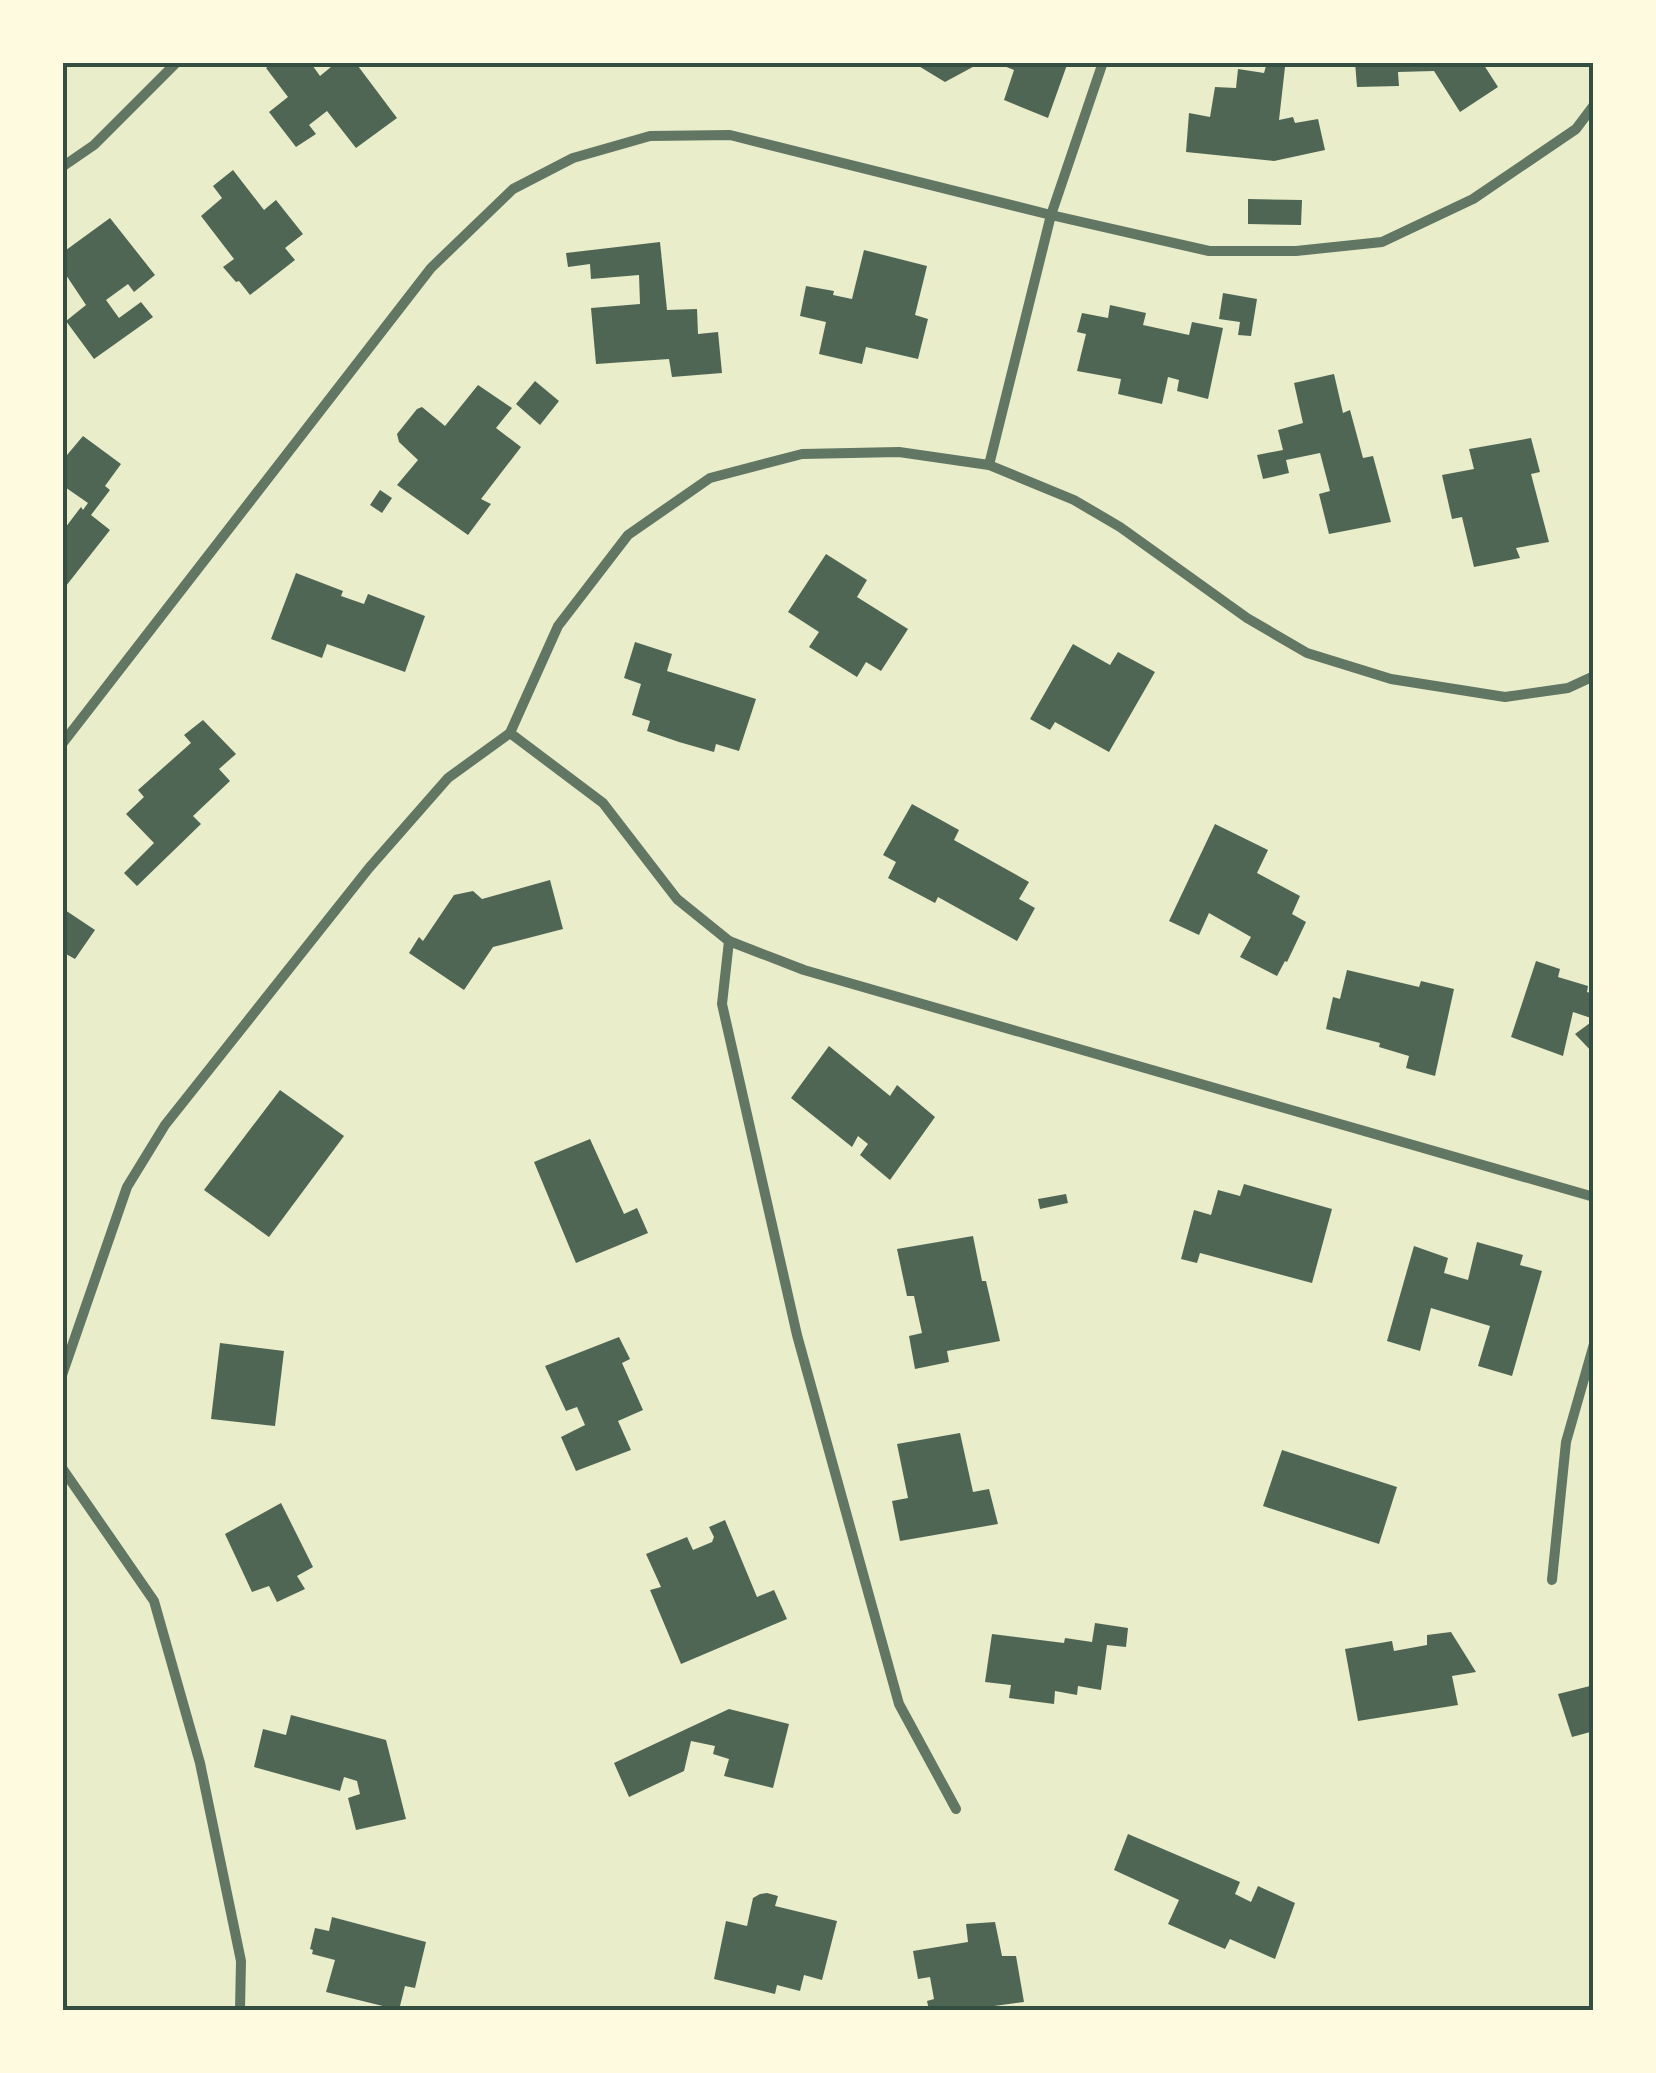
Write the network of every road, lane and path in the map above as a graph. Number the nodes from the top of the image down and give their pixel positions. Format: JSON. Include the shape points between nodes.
{"nodes":[{"id":1,"x":178,"y":62,"type":"edge"},
{"id":2,"x":1103,"y":62,"type":"edge"},
{"id":3,"x":1594,"y":105,"type":"edge"},
{"id":4,"x":62,"y":167,"type":"edge"},
{"id":5,"x":1051,"y":215,"type":"junction"},
{"id":6,"x":990,"y":465,"type":"junction"},
{"id":7,"x":1594,"y":676,"type":"edge"},
{"id":8,"x":510,"y":733,"type":"junction"},
{"id":9,"x":62,"y":744,"type":"edge"},
{"id":10,"x":729,"y":941,"type":"junction"},
{"id":11,"x":1594,"y":1196,"type":"edge"},
{"id":12,"x":1594,"y":1344,"type":"edge"},
{"id":13,"x":62,"y":1376,"type":"edge"},
{"id":14,"x":62,"y":1468,"type":"edge"},
{"id":15,"x":1552,"y":1580,"type":"dead end"},
{"id":16,"x":956,"y":1809,"type":"dead end"},
{"id":17,"x":240,"y":2010,"type":"edge"}],
"edges":[{"from":1,"to":4,"type":"street","via":[[94,146]]},
{"from":2,"to":5,"type":"street"},
{"from":3,"to":5,"type":"street","via":[[1576,129],[1473,199],[1382,242],[1209,251]]},
{"from":5,"to":6,"type":"street"},
{"from":5,"to":9,"type":"street","via":[[730,135],[650,136],[573,158],[514,189],[430,268]]},
{"from":6,"to":7,"type":"street","via":[[1120,527],[1307,653],[1391,679],[1505,697],[1568,688]]},
{"from":6,"to":8,"type":"street","via":[[899,452],[802,454],[710,478],[628,535],[558,626]]},
{"from":8,"to":10,"type":"street","via":[[603,802],[678,899]]},
{"from":8,"to":13,"type":"street","via":[[448,778],[165,1125],[127,1187]]},
{"from":10,"to":11,"type":"street","via":[[804,970]]},
{"from":10,"to":16,"type":"street","via":[[722,1004],[797,1335],[899,1704]]},
{"from":12,"to":15,"type":"street","via":[[1566,1442]]},
{"from":14,"to":17,"type":"street","via":[[154,1601],[200,1763],[242,1962]]}]}
